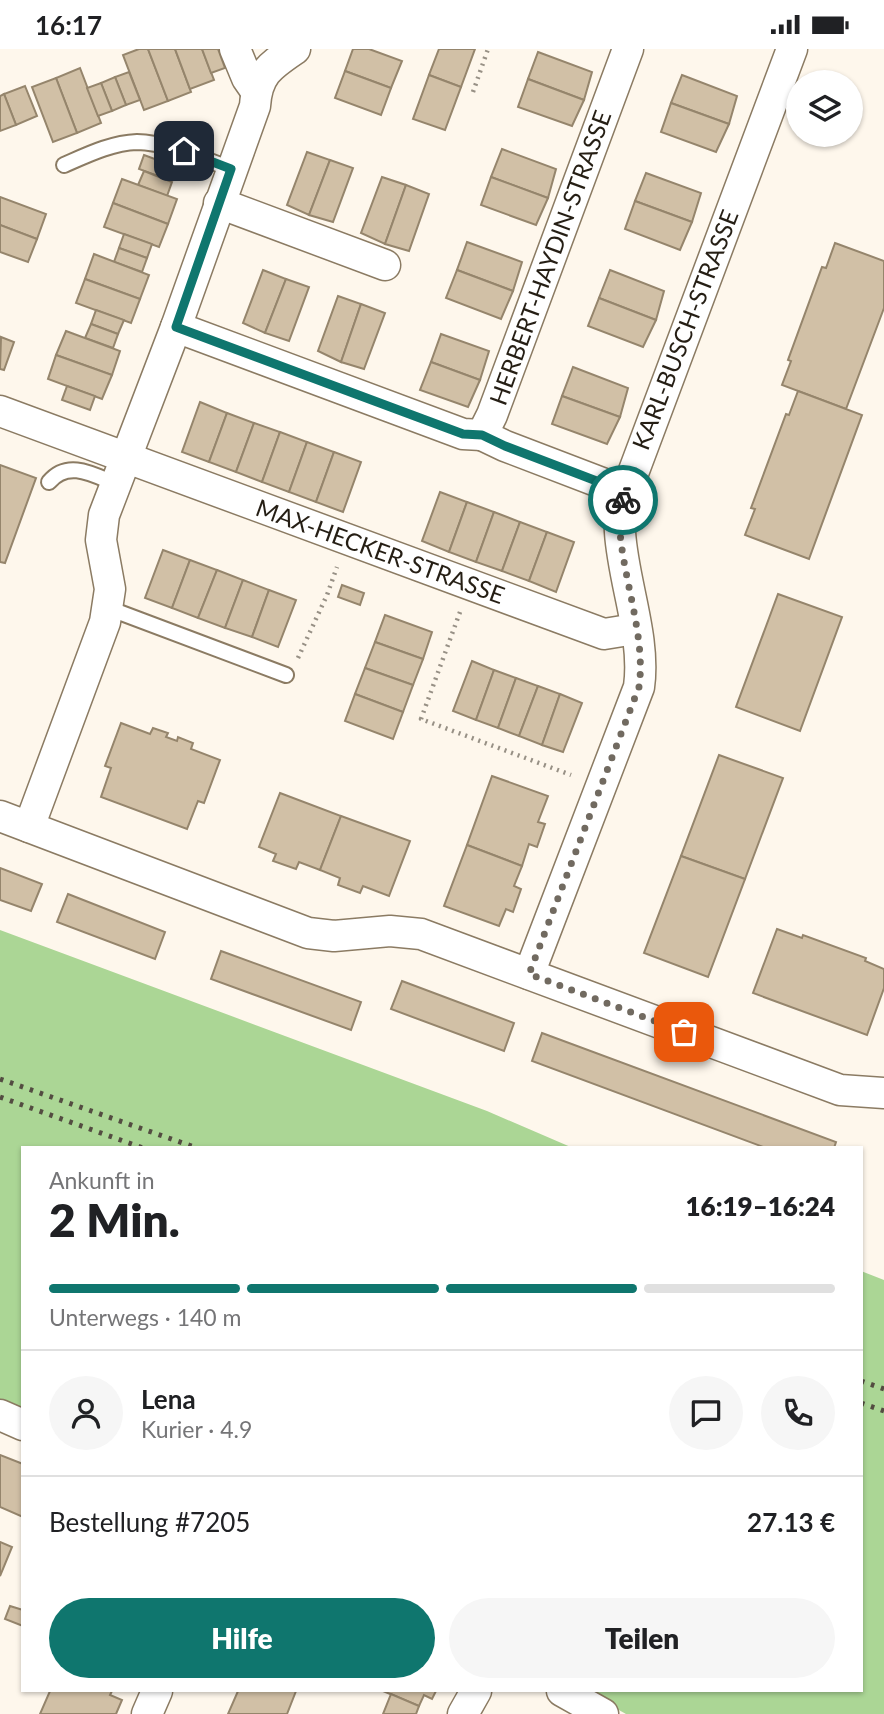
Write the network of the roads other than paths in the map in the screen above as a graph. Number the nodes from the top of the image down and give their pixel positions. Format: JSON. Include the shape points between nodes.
{"nodes":[{"id":1,"x":235,"y":49,"type":"edge"},
{"id":2,"x":295,"y":49,"type":"edge"},
{"id":3,"x":628,"y":49,"type":"edge"},
{"id":4,"x":792,"y":49,"type":"edge"},
{"id":5,"x":256,"y":91,"type":"junction"},
{"id":6,"x":64,"y":165,"type":"dead end"},
{"id":7,"x":231,"y":169,"type":"junction"},
{"id":8,"x":219,"y":203,"type":"junction"},
{"id":9,"x":385,"y":265,"type":"dead end"},
{"id":10,"x":176,"y":327,"type":"junction"},
{"id":11,"x":0,"y":411,"type":"edge"},
{"id":12,"x":482,"y":435,"type":"junction"},
{"id":13,"x":121,"y":470,"type":"junction"},
{"id":14,"x":49,"y":482,"type":"dead end"},
{"id":15,"x":623,"y":500,"type":"junction"},
{"id":16,"x":108,"y":608,"type":"junction"},
{"id":17,"x":635,"y":629,"type":"junction"},
{"id":18,"x":286,"y":675,"type":"road end"},
{"id":19,"x":0,"y":816,"type":"edge"},
{"id":20,"x":29,"y":827,"type":"junction"},
{"id":21,"x":529,"y":974,"type":"junction"},
{"id":22,"x":884,"y":1093,"type":"edge"},
{"id":23,"x":0,"y":1415,"type":"edge"},
{"id":24,"x":21,"y":1424,"type":"edge"},
{"id":25,"x":157,"y":1692,"type":"edge"},
{"id":26,"x":475,"y":1692,"type":"edge"},
{"id":27,"x":564,"y":1692,"type":"edge"},
{"id":28,"x":147,"y":1714,"type":"edge"},
{"id":29,"x":463,"y":1714,"type":"edge"},
{"id":30,"x":603,"y":1714,"type":"edge"}],
"edges":[{"from":1,"to":5,"type":"street"},
{"from":2,"to":5,"type":"street","via":[[274,63]]},
{"from":3,"to":12,"type":"street","name":"HERBERT-HAYDIN-STRASSE"},
{"from":4,"to":15,"type":"street","name":"KARL-BUSCH-STRASSE"},
{"from":5,"to":7,"type":"street","via":[[255,106]]},
{"from":6,"to":7,"type":"lane","via":[[103,148],[137,142],[184,151]]},
{"from":7,"to":8,"type":"street"},
{"from":8,"to":9,"type":"street"},
{"from":8,"to":10,"type":"street"},
{"from":10,"to":12,"type":"street","name":"HERBERT-HAYDIN-STRASSE","via":[[463,434]]},
{"from":10,"to":13,"type":"street"},
{"from":11,"to":13,"type":"street","name":"MAX-HECKER-STRASSE"},
{"from":12,"to":15,"type":"street","via":[[607,485]]},
{"from":13,"to":14,"type":"lane","via":[[78,469],[55,475]]},
{"from":13,"to":16,"type":"street","via":[[104,515]]},
{"from":13,"to":17,"type":"street","name":"MAX-HECKER-STRASSE","via":[[348,540],[604,634]]},
{"from":15,"to":17,"type":"street","name":"KARL-BUSCH-STRASSE","via":[[620,530]]},
{"from":16,"to":18,"type":"lane"},
{"from":16,"to":20,"type":"street"},
{"from":17,"to":21,"type":"street","name":"KARL-BUSCH-STRASSE","via":[[639,687]]},
{"from":19,"to":20,"type":"street"},
{"from":20,"to":21,"type":"street","via":[[308,933],[421,934]]},
{"from":21,"to":22,"type":"street","via":[[840,1090]]},
{"from":23,"to":24,"type":"street"},
{"from":25,"to":28,"type":"street"},
{"from":26,"to":29,"type":"street"},
{"from":27,"to":30,"type":"street"}]}
